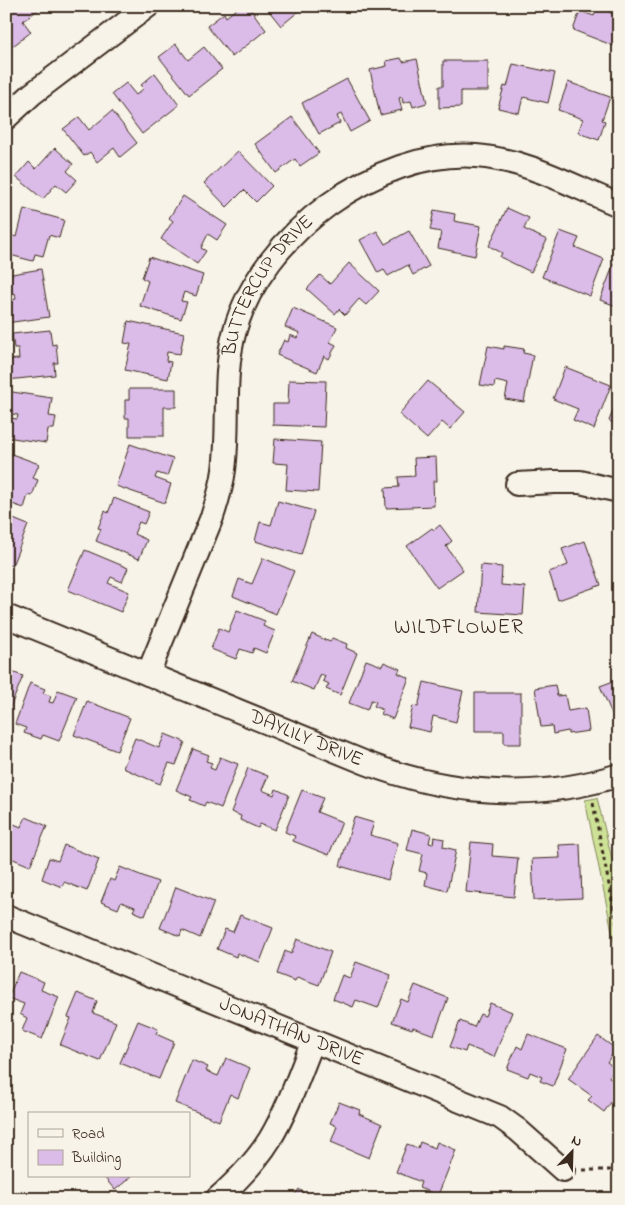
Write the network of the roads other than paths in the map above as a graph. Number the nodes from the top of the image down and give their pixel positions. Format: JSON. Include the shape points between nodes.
{"nodes":[{"id":1,"x":148,"y":6,"type":"edge"},
{"id":2,"x":6,"y":118,"type":"edge"},
{"id":3,"x":619,"y":205,"type":"edge"},
{"id":4,"x":517,"y":484,"type":"dead end"},
{"id":5,"x":619,"y":491,"type":"edge"},
{"id":6,"x":6,"y":616,"type":"edge"},
{"id":7,"x":148,"y":674,"type":"junction"},
{"id":8,"x":619,"y":775,"type":"edge"},
{"id":9,"x":6,"y":916,"type":"edge"},
{"id":10,"x":313,"y":1041,"type":"junction"},
{"id":11,"x":563,"y":1170,"type":"road end"},
{"id":12,"x":217,"y":1199,"type":"edge"}],
"edges":[{"from":1,"to":2,"type":"street","via":[[32,94]]},
{"from":3,"to":7,"type":"street","name":"BUTTERCUP DRIVE","via":[[517,163],[476,156],[451,156],[405,164],[382,173],[340,197],[298,231],[266,266],[245,303],[236,329],[230,353],[226,448],[219,495]]},
{"from":4,"to":5,"type":"street","via":[[580,482]]},
{"from":6,"to":7,"type":"street","name":"DAYLILY DRIVE"},
{"from":7,"to":8,"type":"street","name":"DAYLILY DRIVE","via":[[375,766],[432,784],[513,792],[536,791]]},
{"from":9,"to":10,"type":"street","name":"JONATHAN DRIVE"},
{"from":10,"to":11,"type":"street","name":"JONATHAN DRIVE","via":[[500,1117]]},
{"from":10,"to":12,"type":"street","via":[[270,1139],[252,1164]]}]}
